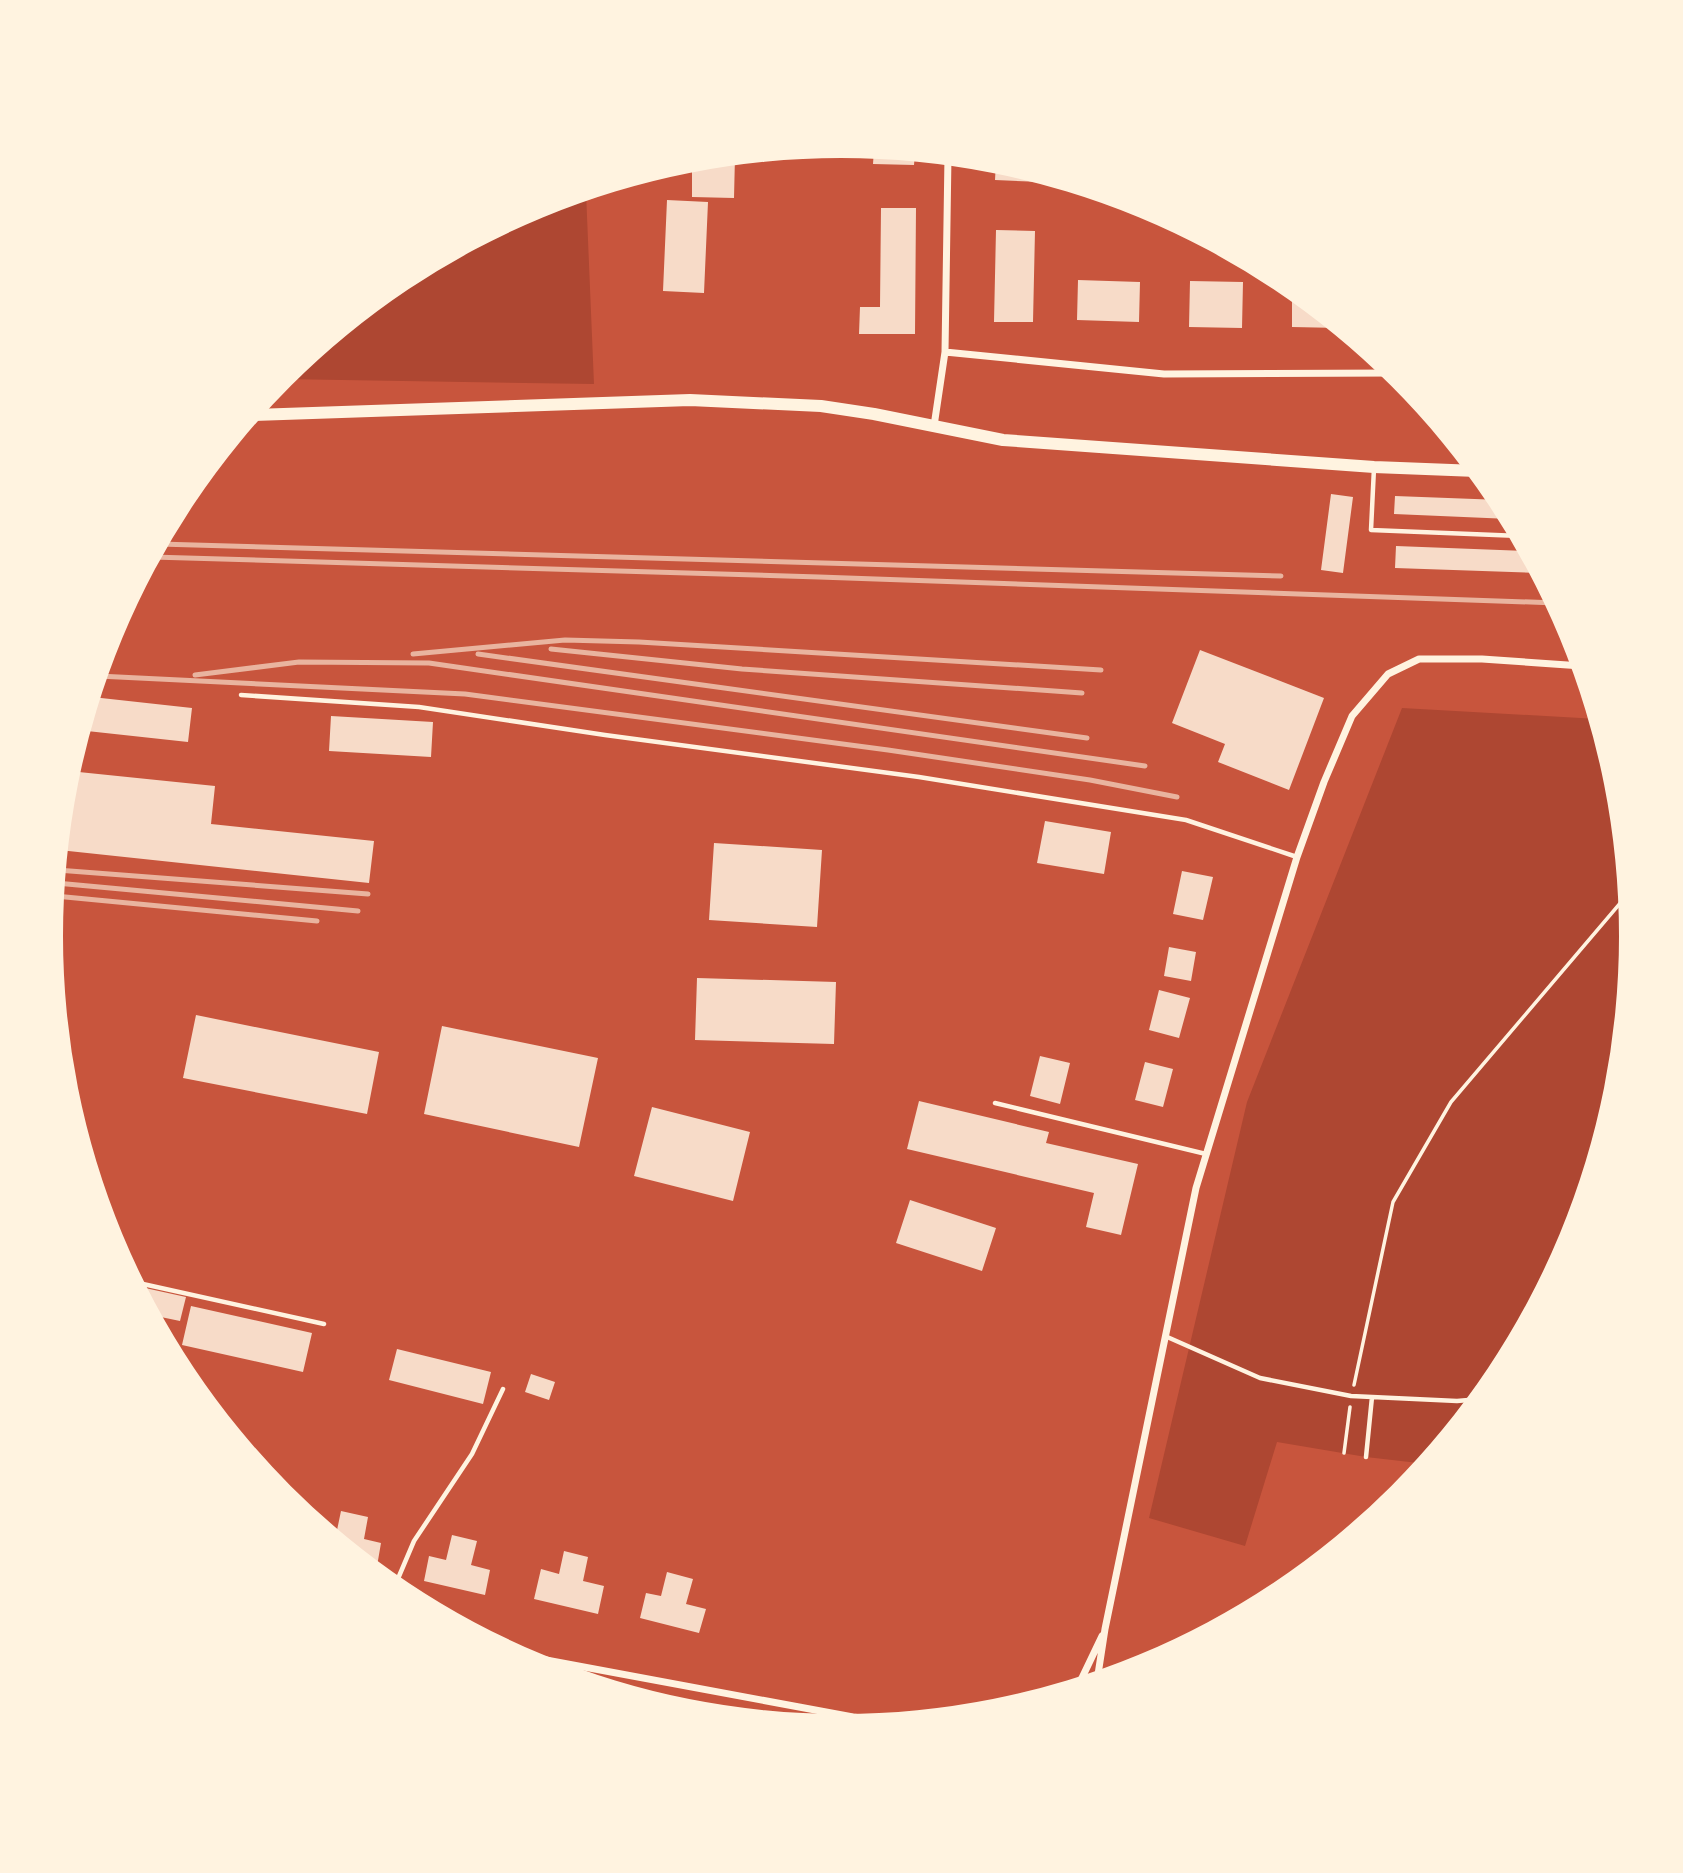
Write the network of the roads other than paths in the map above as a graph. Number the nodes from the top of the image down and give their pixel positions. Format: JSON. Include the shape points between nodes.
{"nodes":[{"id":1,"x":948,"y":166,"type":"edge"},
{"id":2,"x":945,"y":352,"type":"junction"},
{"id":3,"x":1378,"y":373,"type":"edge"},
{"id":4,"x":264,"y":415,"type":"edge"},
{"id":5,"x":934,"y":426,"type":"junction"},
{"id":6,"x":1374,"y":467,"type":"junction"},
{"id":7,"x":1464,"y":471,"type":"edge"},
{"id":8,"x":1509,"y":536,"type":"edge"},
{"id":9,"x":1571,"y":665,"type":"edge"},
{"id":10,"x":241,"y":695,"type":"dead end"},
{"id":11,"x":1297,"y":857,"type":"junction"},
{"id":12,"x":995,"y":1103,"type":"dead end"},
{"id":13,"x":1207,"y":1154,"type":"junction"},
{"id":14,"x":145,"y":1284,"type":"edge"},
{"id":15,"x":324,"y":1324,"type":"dead end"},
{"id":16,"x":1164,"y":1336,"type":"junction"},
{"id":17,"x":503,"y":1389,"type":"dead end"},
{"id":18,"x":1372,"y":1397,"type":"junction"},
{"id":19,"x":1466,"y":1400,"type":"edge"},
{"id":20,"x":1366,"y":1457,"type":"dead end"},
{"id":21,"x":399,"y":1577,"type":"edge"},
{"id":22,"x":1105,"y":1629,"type":"junction"},
{"id":23,"x":562,"y":1663,"type":"edge"},
{"id":24,"x":1098,"y":1672,"type":"edge"},
{"id":25,"x":1082,"y":1677,"type":"edge"},
{"id":26,"x":842,"y":1715,"type":"edge"}],
"edges":[{"from":1,"to":2,"type":"street"},
{"from":2,"to":3,"type":"street","via":[[1164,374]]},
{"from":2,"to":5,"type":"street"},
{"from":4,"to":5,"type":"street","via":[[690,400],[821,406]]},
{"from":5,"to":6,"type":"street","via":[[1016,441]]},
{"from":6,"to":7,"type":"street"},
{"from":6,"to":8,"type":"lane","via":[[1371,530]]},
{"from":9,"to":11,"type":"street","via":[[1419,659],[1388,674],[1352,716]]},
{"from":10,"to":11,"type":"lane","via":[[419,707],[919,777],[1186,820]]},
{"from":11,"to":13,"type":"street"},
{"from":12,"to":13,"type":"lane"},
{"from":13,"to":16,"type":"street"},
{"from":14,"to":15,"type":"lane"},
{"from":16,"to":18,"type":"lane","via":[[1260,1378]]},
{"from":16,"to":22,"type":"street"},
{"from":17,"to":21,"type":"lane","via":[[472,1454],[414,1541]]},
{"from":18,"to":19,"type":"lane"},
{"from":18,"to":20,"type":"lane"},
{"from":22,"to":24,"type":"street"},
{"from":22,"to":25,"type":"street"},
{"from":23,"to":26,"type":"street"}]}
